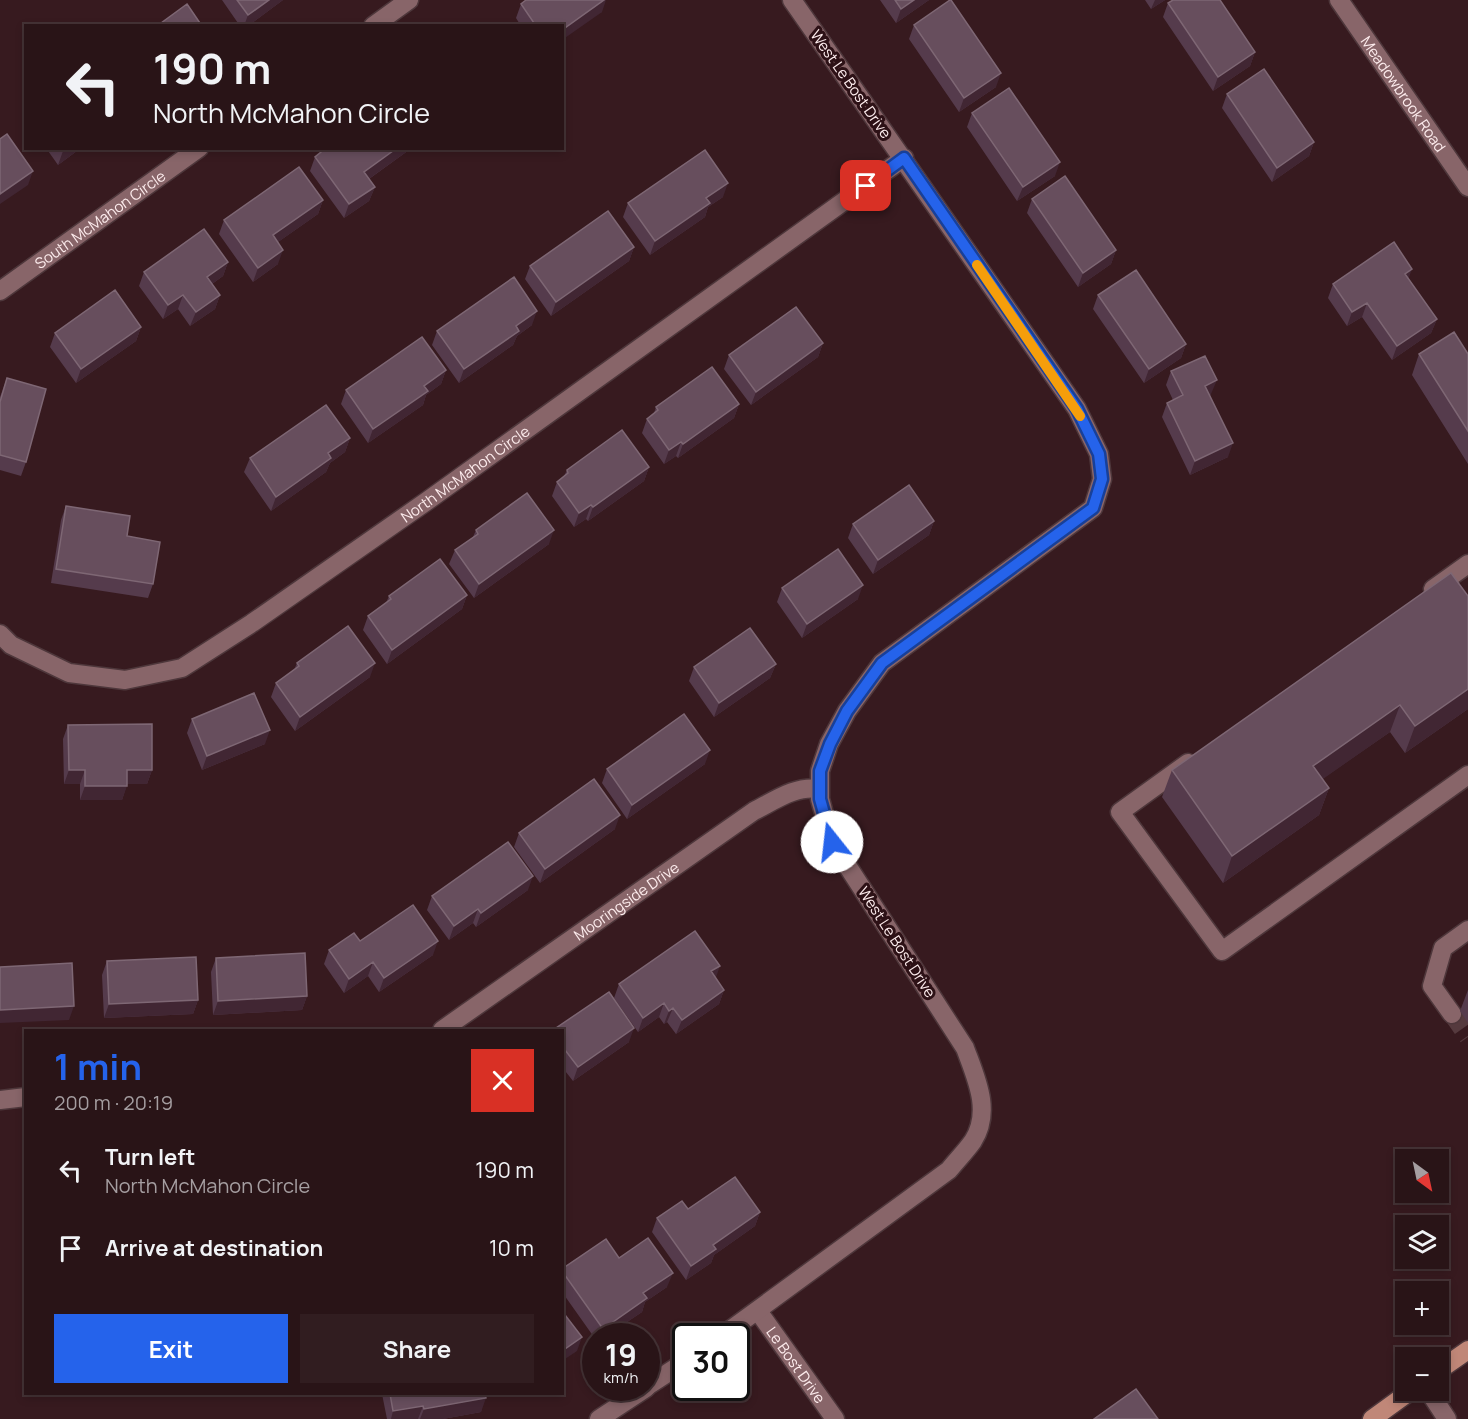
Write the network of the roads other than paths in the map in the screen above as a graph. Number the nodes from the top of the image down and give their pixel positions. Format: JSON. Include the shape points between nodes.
{"nodes":[{"id":1,"x":409,"y":0,"type":"edge"},
{"id":2,"x":792,"y":0,"type":"edge"},
{"id":3,"x":1340,"y":0,"type":"edge"},
{"id":4,"x":376,"y":24,"type":"edge"},
{"id":5,"x":196,"y":150,"type":"edge"},
{"id":6,"x":904,"y":158,"type":"junction"},
{"id":7,"x":1468,"y":187,"type":"edge"},
{"id":8,"x":0,"y":291,"type":"edge"},
{"id":9,"x":1465,"y":572,"type":"edge"},
{"id":10,"x":1420,"y":598,"type":"edge"},
{"id":11,"x":0,"y":634,"type":"edge"},
{"id":12,"x":1207,"y":750,"type":"edge"},
{"id":13,"x":1468,"y":775,"type":"edge"},
{"id":14,"x":819,"y":789,"type":"junction"},
{"id":15,"x":1468,"y":930,"type":"edge"},
{"id":16,"x":1452,"y":1014,"type":"tunnel mouth"},
{"id":17,"x":443,"y":1029,"type":"edge"},
{"id":18,"x":24,"y":1097,"type":"edge"},
{"id":19,"x":0,"y":1100,"type":"edge"},
{"id":20,"x":758,"y":1311,"type":"junction"},
{"id":21,"x":741,"y":1323,"type":"edge"},
{"id":22,"x":1468,"y":1350,"type":"edge"},
{"id":23,"x":1449,"y":1363,"type":"edge"},
{"id":24,"x":625,"y":1401,"type":"edge"},
{"id":25,"x":1397,"y":1401,"type":"edge"},
{"id":26,"x":1435,"y":1401,"type":"edge"},
{"id":27,"x":599,"y":1419,"type":"edge"},
{"id":28,"x":835,"y":1419,"type":"edge"},
{"id":29,"x":1372,"y":1419,"type":"edge"},
{"id":30,"x":1447,"y":1419,"type":"edge"}],
"edges":[{"from":1,"to":4,"type":"street"},
{"from":2,"to":6,"type":"street","name":"West Le Bost Drive"},
{"from":3,"to":7,"type":"street","name":"Meadowbrook Road"},
{"from":5,"to":8,"type":"street","name":"South McMahon Circle"},
{"from":6,"to":11,"type":"street","name":"North McMahon Circle","via":[[427,501],[182,668],[125,680],[69,673],[10,645]]},
{"from":6,"to":14,"type":"street","name":"West Le Bost Drive","via":[[1077,409],[1099,454],[1102,479],[1093,508],[882,663],[847,711],[830,744],[820,771]]},
{"from":9,"to":10,"type":"street"},
{"from":12,"to":13,"type":"street","via":[[1120,812],[1222,951]]},
{"from":14,"to":17,"type":"street","name":"Mooringside Drive","via":[[789,793],[754,812]]},
{"from":14,"to":20,"type":"street","name":"West Le Bost Drive","via":[[832,842],[965,1048],[979,1085],[983,1111],[974,1140],[949,1170]]},
{"from":15,"to":16,"type":"street","via":[[1443,948],[1432,986]]},
{"from":18,"to":19,"type":"street"},
{"from":20,"to":21,"type":"street","name":"West Le Bost Drive"},
{"from":20,"to":28,"type":"street","name":"Le Bost Drive"},
{"from":22,"to":23,"type":"main road"},
{"from":24,"to":27,"type":"street"},
{"from":25,"to":29,"type":"main road"},
{"from":26,"to":30,"type":"street"}]}
